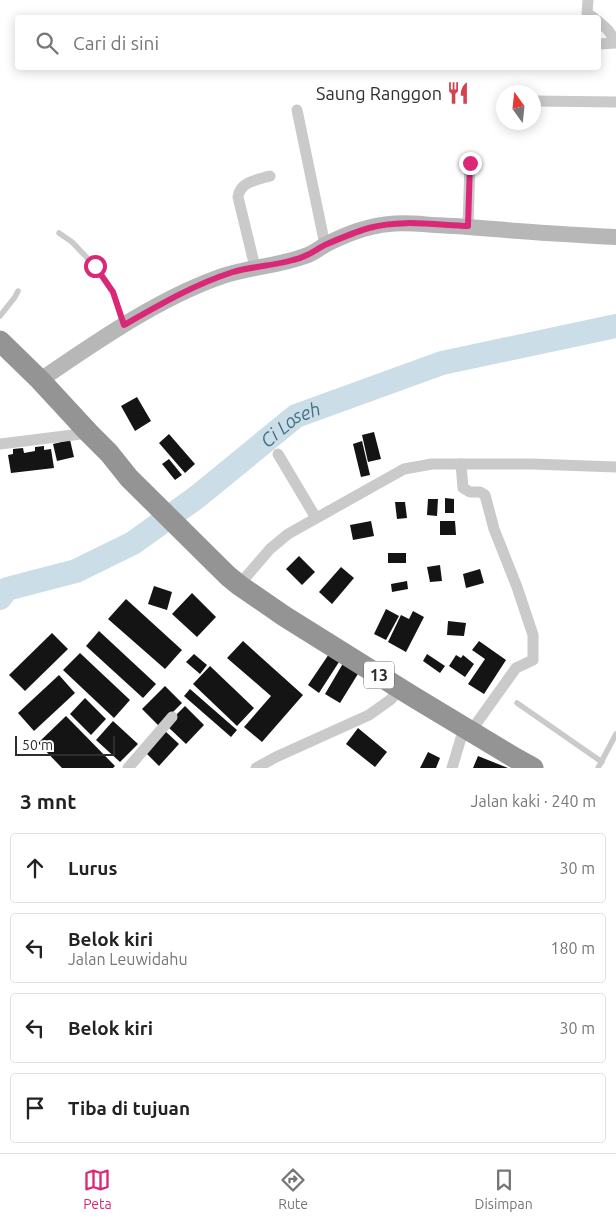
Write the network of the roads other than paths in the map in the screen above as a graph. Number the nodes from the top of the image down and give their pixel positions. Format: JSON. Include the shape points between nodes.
{"nodes":[{"id":1,"x":588,"y":0,"type":"edge"},
{"id":2,"x":589,"y":15,"type":"edge"},
{"id":3,"x":601,"y":24,"type":"edge"},
{"id":4,"x":616,"y":42,"type":"edge"},
{"id":5,"x":601,"y":44,"type":"edge"},
{"id":6,"x":541,"y":102,"type":"edge"},
{"id":7,"x":616,"y":102,"type":"edge"},
{"id":8,"x":297,"y":110,"type":"dead end"},
{"id":9,"x":470,"y":163,"type":"dead end"},
{"id":10,"x":270,"y":176,"type":"dead end"},
{"id":11,"x":468,"y":226,"type":"junction"},
{"id":12,"x":59,"y":233,"type":"dead end"},
{"id":13,"x":616,"y":237,"type":"edge"},
{"id":14,"x":325,"y":245,"type":"junction"},
{"id":15,"x":255,"y":267,"type":"junction"},
{"id":16,"x":18,"y":290,"type":"dead end"},
{"id":17,"x":0,"y":316,"type":"edge"},
{"id":18,"x":124,"y":325,"type":"junction"},
{"id":19,"x":0,"y":341,"type":"edge"},
{"id":20,"x":40,"y":380,"type":"junction"},
{"id":21,"x":89,"y":433,"type":"junction"},
{"id":22,"x":0,"y":444,"type":"edge"},
{"id":23,"x":278,"y":454,"type":"dead end"},
{"id":24,"x":461,"y":464,"type":"junction"},
{"id":25,"x":616,"y":467,"type":"edge"},
{"id":26,"x":316,"y":518,"type":"junction"},
{"id":27,"x":234,"y":580,"type":"junction"},
{"id":28,"x":401,"y":689,"type":"junction"},
{"id":29,"x":517,"y":703,"type":"dead end"},
{"id":30,"x":172,"y":717,"type":"dead end"},
{"id":31,"x":468,"y":729,"type":"junction"},
{"id":32,"x":616,"y":734,"type":"edge"},
{"id":33,"x":602,"y":762,"type":"junction"},
{"id":34,"x":128,"y":768,"type":"edge"},
{"id":35,"x":256,"y":768,"type":"edge"},
{"id":36,"x":452,"y":768,"type":"edge"},
{"id":37,"x":533,"y":768,"type":"edge"},
{"id":38,"x":598,"y":768,"type":"edge"}],
"edges":[{"from":1,"to":2,"type":"street"},
{"from":3,"to":4,"type":"street"},
{"from":4,"to":5,"type":"street"},
{"from":6,"to":7,"type":"street"},
{"from":8,"to":14,"type":"street"},
{"from":9,"to":11,"type":"street"},
{"from":10,"to":15,"type":"street","via":[[246,184],[238,198]]},
{"from":11,"to":13,"type":"street"},
{"from":11,"to":14,"type":"street","via":[[389,224],[370,227]]},
{"from":12,"to":18,"type":"lane","via":[[95,266],[113,292]]},
{"from":14,"to":15,"type":"street","via":[[292,260]]},
{"from":15,"to":18,"type":"street","via":[[216,278]]},
{"from":16,"to":17,"type":"lane"},
{"from":18,"to":20,"type":"street"},
{"from":19,"to":20,"type":"highway","number":"13"},
{"from":20,"to":21,"type":"highway","number":"13"},
{"from":21,"to":22,"type":"street"},
{"from":21,"to":27,"type":"highway","number":"13"},
{"from":23,"to":26,"type":"street"},
{"from":24,"to":25,"type":"street"},
{"from":24,"to":26,"type":"street","via":[[432,464],[404,469]]},
{"from":24,"to":31,"type":"street","via":[[463,488],[485,495],[494,529],[533,634],[533,660],[516,668]]},
{"from":26,"to":27,"type":"street","via":[[288,534]]},
{"from":27,"to":28,"type":"highway","number":"13","via":[[284,616]]},
{"from":28,"to":31,"type":"highway","number":"13"},
{"from":28,"to":35,"type":"street","via":[[369,715]]},
{"from":29,"to":33,"type":"lane"},
{"from":30,"to":34,"type":"street"},
{"from":31,"to":36,"type":"street","via":[[461,738]]},
{"from":31,"to":37,"type":"highway","number":"13"},
{"from":32,"to":33,"type":"lane"},
{"from":33,"to":38,"type":"lane"}]}
